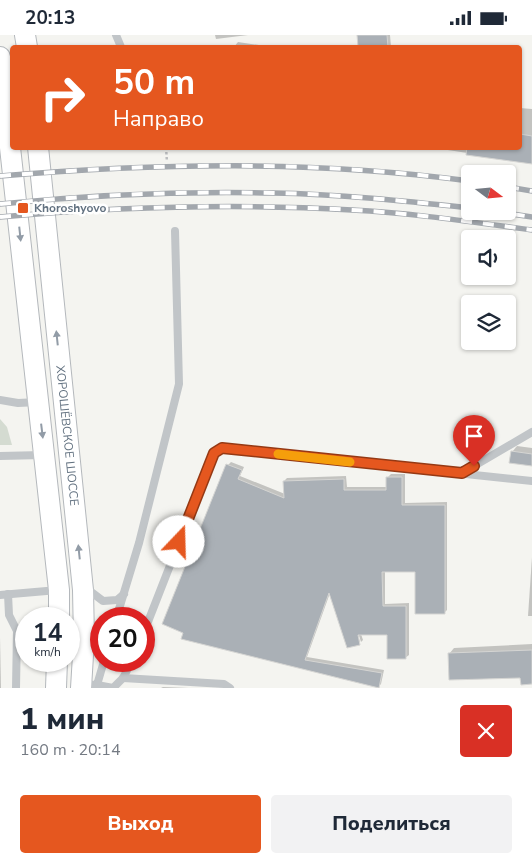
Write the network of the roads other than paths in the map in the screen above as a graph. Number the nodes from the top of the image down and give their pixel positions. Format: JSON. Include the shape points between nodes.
{"nodes":[{"id":1,"x":0,"y":57,"type":"edge"},
{"id":2,"x":10,"y":149,"type":"edge"},
{"id":3,"x":10,"y":150,"type":"edge"},
{"id":4,"x":38,"y":150,"type":"edge"},
{"id":5,"x":175,"y":231,"type":"dead end"},
{"id":6,"x":0,"y":400,"type":"edge"},
{"id":7,"x":38,"y":402,"type":"junction"},
{"id":8,"x":532,"y":432,"type":"edge"},
{"id":9,"x":45,"y":455,"type":"junction"},
{"id":10,"x":0,"y":456,"type":"edge"},
{"id":11,"x":462,"y":473,"type":"junction"},
{"id":12,"x":532,"y":481,"type":"edge"},
{"id":13,"x":82,"y":581,"type":"junction"},
{"id":14,"x":59,"y":590,"type":"junction"},
{"id":15,"x":4,"y":594,"type":"edge"},
{"id":16,"x":124,"y":594,"type":"junction"},
{"id":17,"x":59,"y":607,"type":"edge"},
{"id":18,"x":120,"y":607,"type":"edge"},
{"id":19,"x":154,"y":607,"type":"edge"},
{"id":20,"x":57,"y":672,"type":"edge"},
{"id":21,"x":96,"y":672,"type":"edge"},
{"id":22,"x":126,"y":672,"type":"edge"},
{"id":23,"x":122,"y":678,"type":"junction"},
{"id":24,"x":86,"y":686,"type":"edge"},
{"id":25,"x":16,"y":688,"type":"edge"},
{"id":26,"x":56,"y":688,"type":"edge"},
{"id":27,"x":230,"y":688,"type":"edge"}],
"edges":[{"from":1,"to":2,"type":"main road","name":"ХОРОШЁВСКОЕ ШОССЕ","one_way":true},
{"from":3,"to":7,"type":"main road","name":"ХОРОШЁВСКОЕ ШОССЕ","one_way":true},
{"from":13,"to":4,"type":"main road","name":"ХОРОШЁВСКОЕ ШОССЕ","one_way":true},
{"from":5,"to":16,"type":"lane","via":[[179,384]]},
{"from":6,"to":7,"type":"lane"},
{"from":7,"to":9,"type":"main road","name":"ХОРОШЁВСКОЕ ШОССЕ","one_way":true},
{"from":8,"to":11,"type":"lane"},
{"from":9,"to":10,"type":"lane"},
{"from":9,"to":14,"type":"main road","name":"ХОРОШЁВСКОЕ ШОССЕ"},
{"from":11,"to":12,"type":"lane"},
{"from":11,"to":19,"type":"lane","via":[[222,448],[214,453]]},
{"from":13,"to":16,"type":"lane","via":[[103,601],[117,601]]},
{"from":13,"to":24,"type":"main road","name":"ХОРОШЁВСКОЕ ШОССЕ"},
{"from":14,"to":15,"type":"lane"},
{"from":14,"to":17,"type":"main road","name":"ХОРОШЁВСКОЕ ШОССЕ"},
{"from":15,"to":25,"type":"lane","via":[[17,631]]},
{"from":16,"to":18,"type":"lane"},
{"from":20,"to":26,"type":"main road"},
{"from":21,"to":24,"type":"lane"},
{"from":22,"to":23,"type":"lane"},
{"from":23,"to":24,"type":"lane","via":[[113,688]]},
{"from":23,"to":27,"type":"lane","via":[[224,684]]}]}
